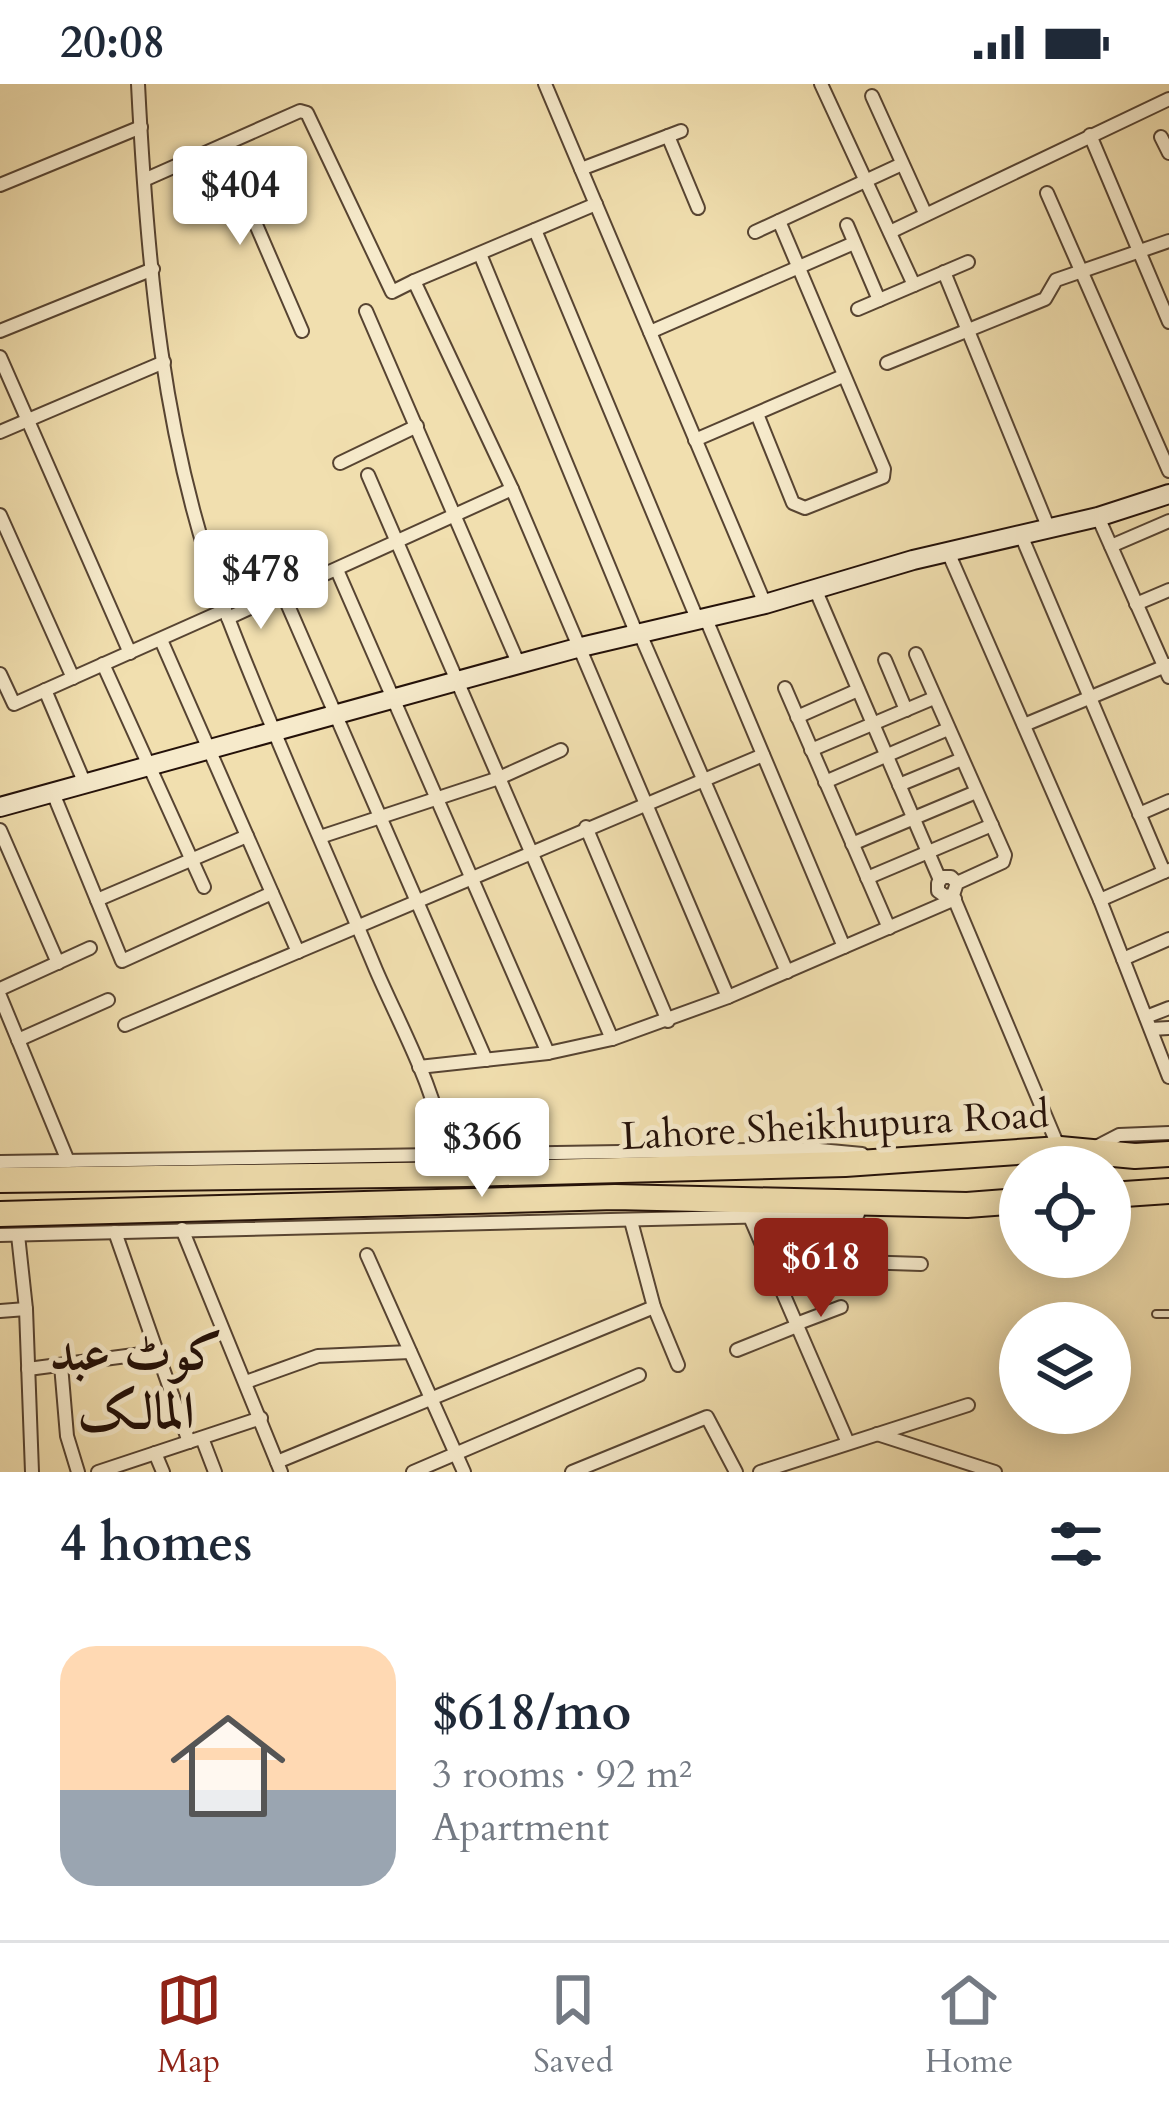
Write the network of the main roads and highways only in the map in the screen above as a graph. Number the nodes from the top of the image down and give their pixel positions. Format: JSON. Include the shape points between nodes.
{"nodes":[{"id":1,"x":1131,"y":1153,"type":"edge"},
{"id":2,"x":1169,"y":1154,"type":"edge"},
{"id":3,"x":962,"y":1155,"type":"junction"},
{"id":4,"x":999,"y":1156,"type":"edge"},
{"id":5,"x":999,"y":1163,"type":"edge"},
{"id":6,"x":0,"y":1180,"type":"edge"},
{"id":7,"x":1169,"y":1191,"type":"edge"},
{"id":8,"x":1131,"y":1194,"type":"edge"},
{"id":9,"x":999,"y":1196,"type":"edge"},
{"id":10,"x":999,"y":1203,"type":"edge"},
{"id":11,"x":967,"y":1205,"type":"junction"},
{"id":12,"x":0,"y":1214,"type":"edge"}],
"edges":[{"from":1,"to":2,"type":"highway","name":"Lahore Sheikhupura Road"},
{"from":3,"to":4,"type":"highway","name":"Lahore Sheikhupura Road"},
{"from":3,"to":5,"type":"highway"},
{"from":3,"to":6,"type":"highway","name":"Lahore Sheikhupura Road","via":[[467,1174]]},
{"from":7,"to":8,"type":"highway"},
{"from":9,"to":11,"type":"highway"},
{"from":10,"to":11,"type":"highway","name":"Lahore Sheikhupura Road"},
{"from":11,"to":12,"type":"highway","name":"Lahore Sheikhupura Road","via":[[616,1197]]}]}
